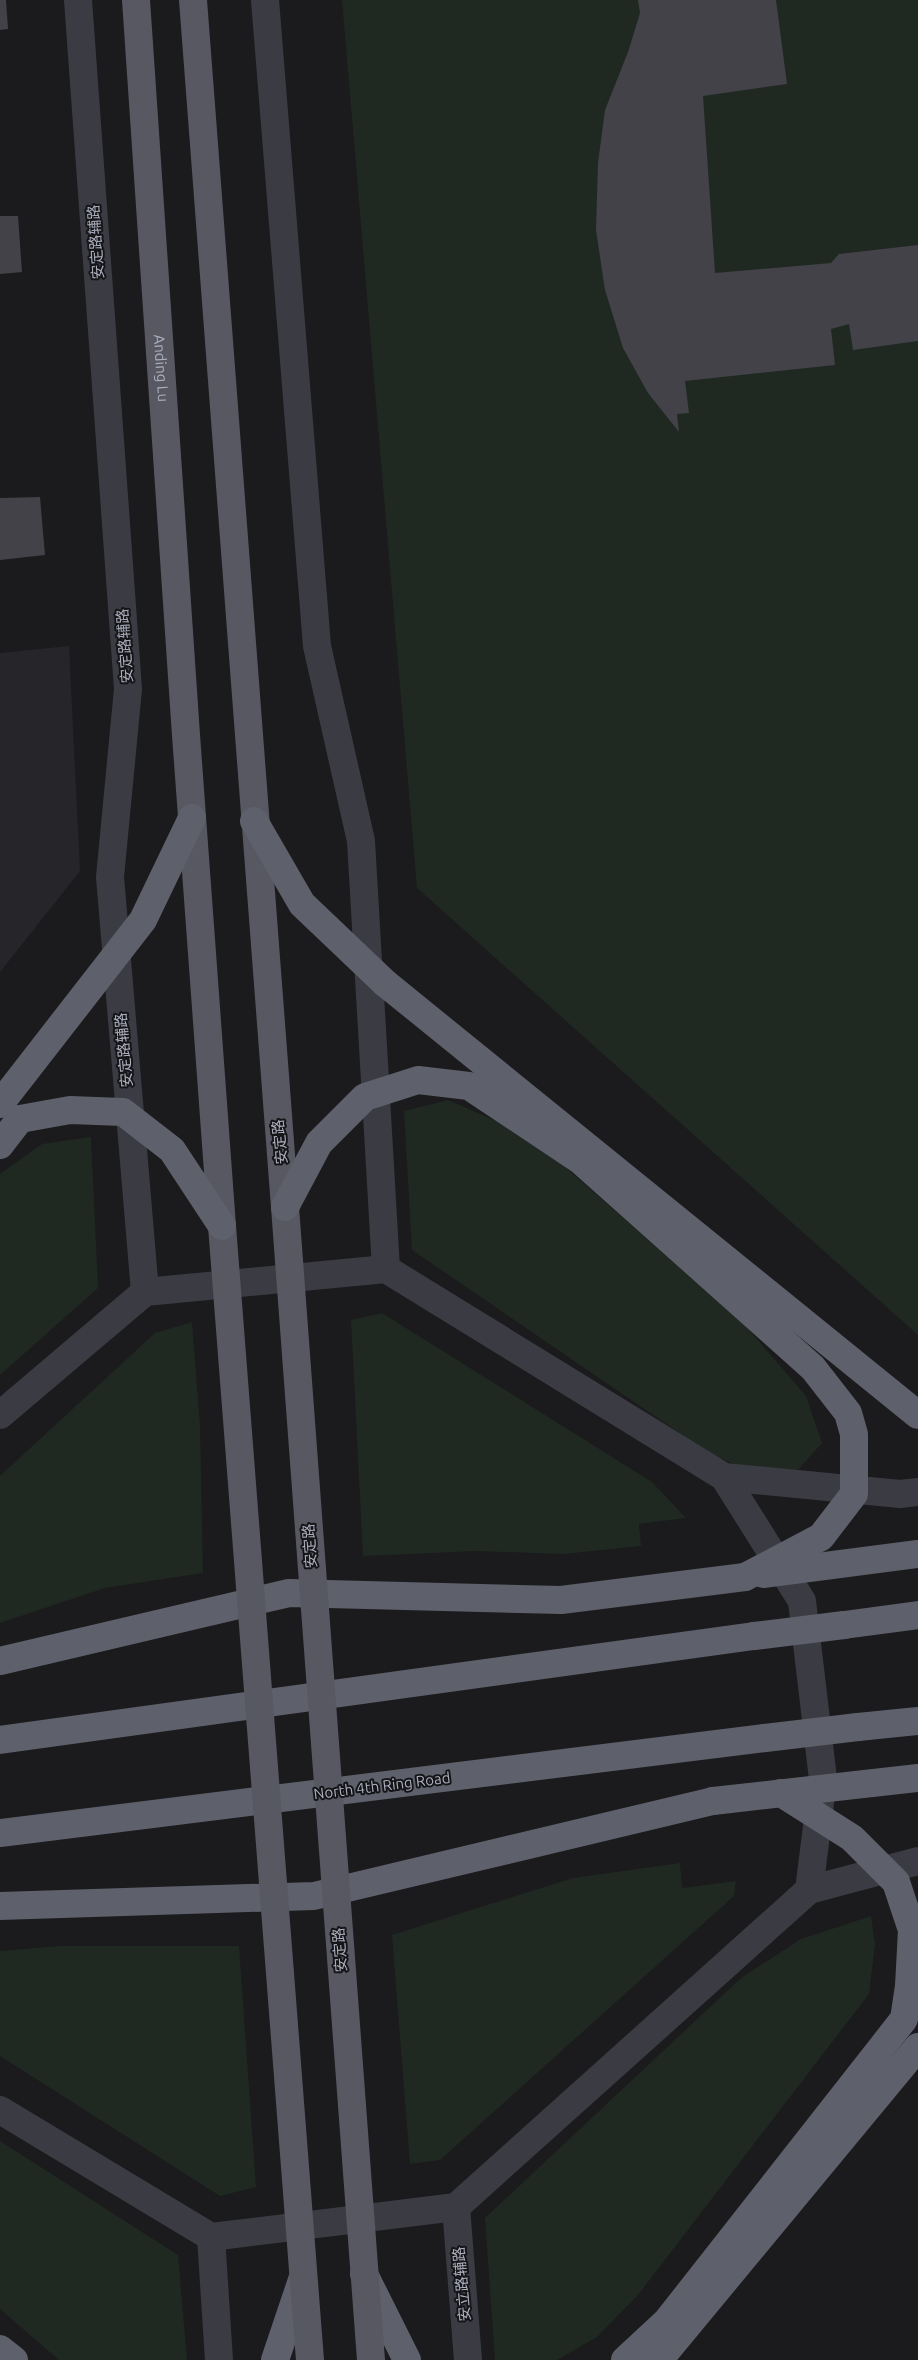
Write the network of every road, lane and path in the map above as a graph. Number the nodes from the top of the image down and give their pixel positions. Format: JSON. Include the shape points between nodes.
{"nodes":[{"id":1,"x":78,"y":0,"type":"edge"},
{"id":2,"x":136,"y":0,"type":"edge"},
{"id":3,"x":193,"y":0,"type":"edge"},
{"id":4,"x":265,"y":0,"type":"edge"},
{"id":5,"x":192,"y":818,"type":"junction"},
{"id":6,"x":254,"y":821,"type":"junction"},
{"id":7,"x":0,"y":1104,"type":"edge"},
{"id":8,"x":0,"y":1145,"type":"edge"},
{"id":9,"x":285,"y":1207,"type":"junction"},
{"id":10,"x":222,"y":1226,"type":"junction"},
{"id":11,"x":386,"y":1269,"type":"junction"},
{"id":12,"x":145,"y":1292,"type":"junction"},
{"id":13,"x":0,"y":1415,"type":"edge"},
{"id":14,"x":918,"y":1415,"type":"edge"},
{"id":15,"x":724,"y":1477,"type":"junction"},
{"id":16,"x":918,"y":1492,"type":"edge"},
{"id":17,"x":918,"y":1554,"type":"edge"},
{"id":18,"x":745,"y":1577,"type":"junction"},
{"id":19,"x":918,"y":1615,"type":"edge"},
{"id":20,"x":0,"y":1661,"type":"edge"},
{"id":21,"x":918,"y":1721,"type":"edge"},
{"id":22,"x":0,"y":1740,"type":"edge"},
{"id":23,"x":918,"y":1778,"type":"edge"},
{"id":24,"x":781,"y":1793,"type":"junction"},
{"id":25,"x":0,"y":1833,"type":"edge"},
{"id":26,"x":918,"y":1861,"type":"edge"},
{"id":27,"x":809,"y":1890,"type":"junction"},
{"id":28,"x":0,"y":1906,"type":"edge"},
{"id":29,"x":918,"y":2047,"type":"edge"},
{"id":30,"x":0,"y":2110,"type":"edge"},
{"id":31,"x":456,"y":2207,"type":"junction"},
{"id":32,"x":211,"y":2237,"type":"junction"},
{"id":33,"x":364,"y":2274,"type":"junction"},
{"id":34,"x":303,"y":2277,"type":"junction"},
{"id":35,"x":0,"y":2349,"type":"edge"},
{"id":36,"x":14,"y":2360,"type":"edge"},
{"id":37,"x":219,"y":2360,"type":"edge"},
{"id":38,"x":275,"y":2360,"type":"edge"},
{"id":39,"x":310,"y":2360,"type":"edge"},
{"id":40,"x":371,"y":2360,"type":"edge"},
{"id":41,"x":407,"y":2360,"type":"edge"},
{"id":42,"x":468,"y":2360,"type":"edge"},
{"id":43,"x":625,"y":2360,"type":"edge"},
{"id":44,"x":659,"y":2360,"type":"edge"}],
"edges":[{"from":1,"to":12,"type":"street","name":"安定路辅路","via":[[128,689],[110,877]]},
{"from":2,"to":5,"type":"main road","name":"Anding Lu"},
{"from":3,"to":6,"type":"main road","name":"安定路"},
{"from":4,"to":11,"type":"street","via":[[317,646],[361,841]]},
{"from":5,"to":7,"type":"highway","bridge":true,"via":[[143,920]]},
{"from":5,"to":10,"type":"main road","bridge":true},
{"from":6,"to":9,"type":"main road","name":"安定路","bridge":true},
{"from":6,"to":14,"type":"highway","bridge":true,"via":[[302,904],[385,983]]},
{"from":8,"to":10,"type":"highway","bridge":true,"via":[[20,1120],[70,1110],[123,1112],[172,1150]]},
{"from":9,"to":18,"type":"highway","bridge":true,"via":[[319,1143],[366,1097],[418,1080],[469,1086],[580,1160],[812,1368],[848,1413],[854,1434],[854,1494],[821,1537]]},
{"from":9,"to":33,"type":"main road","name":"安定路","bridge":true},
{"from":10,"to":34,"type":"main road","bridge":true},
{"from":11,"to":12,"type":"street"},
{"from":11,"to":15,"type":"street"},
{"from":12,"to":13,"type":"street"},
{"from":15,"to":16,"type":"street","via":[[900,1494]]},
{"from":15,"to":27,"type":"street","via":[[802,1601],[823,1779]]},
{"from":17,"to":18,"type":"highway","bridge":true},
{"from":18,"to":20,"type":"highway","via":[[561,1600],[289,1593]]},
{"from":19,"to":22,"type":"highway","bridge":true},
{"from":21,"to":25,"type":"highway","name":"North 4th Ring Road","bridge":true},
{"from":23,"to":24,"type":"highway","bridge":true},
{"from":24,"to":28,"type":"highway","bridge":true,"via":[[713,1800],[314,1896]]},
{"from":24,"to":43,"type":"highway","bridge":true,"via":[[852,1838],[896,1882],[912,1930],[904,2019],[667,2321]]},
{"from":26,"to":27,"type":"street"},
{"from":27,"to":31,"type":"street"},
{"from":29,"to":44,"type":"highway"},
{"from":30,"to":32,"type":"street"},
{"from":31,"to":32,"type":"street"},
{"from":31,"to":42,"type":"street","name":"安立路辅路"},
{"from":32,"to":37,"type":"street"},
{"from":33,"to":40,"type":"main road","name":"安定路","bridge":true},
{"from":33,"to":41,"type":"highway"},
{"from":34,"to":38,"type":"highway"},
{"from":34,"to":39,"type":"main road","bridge":true},
{"from":35,"to":36,"type":"highway"}]}
